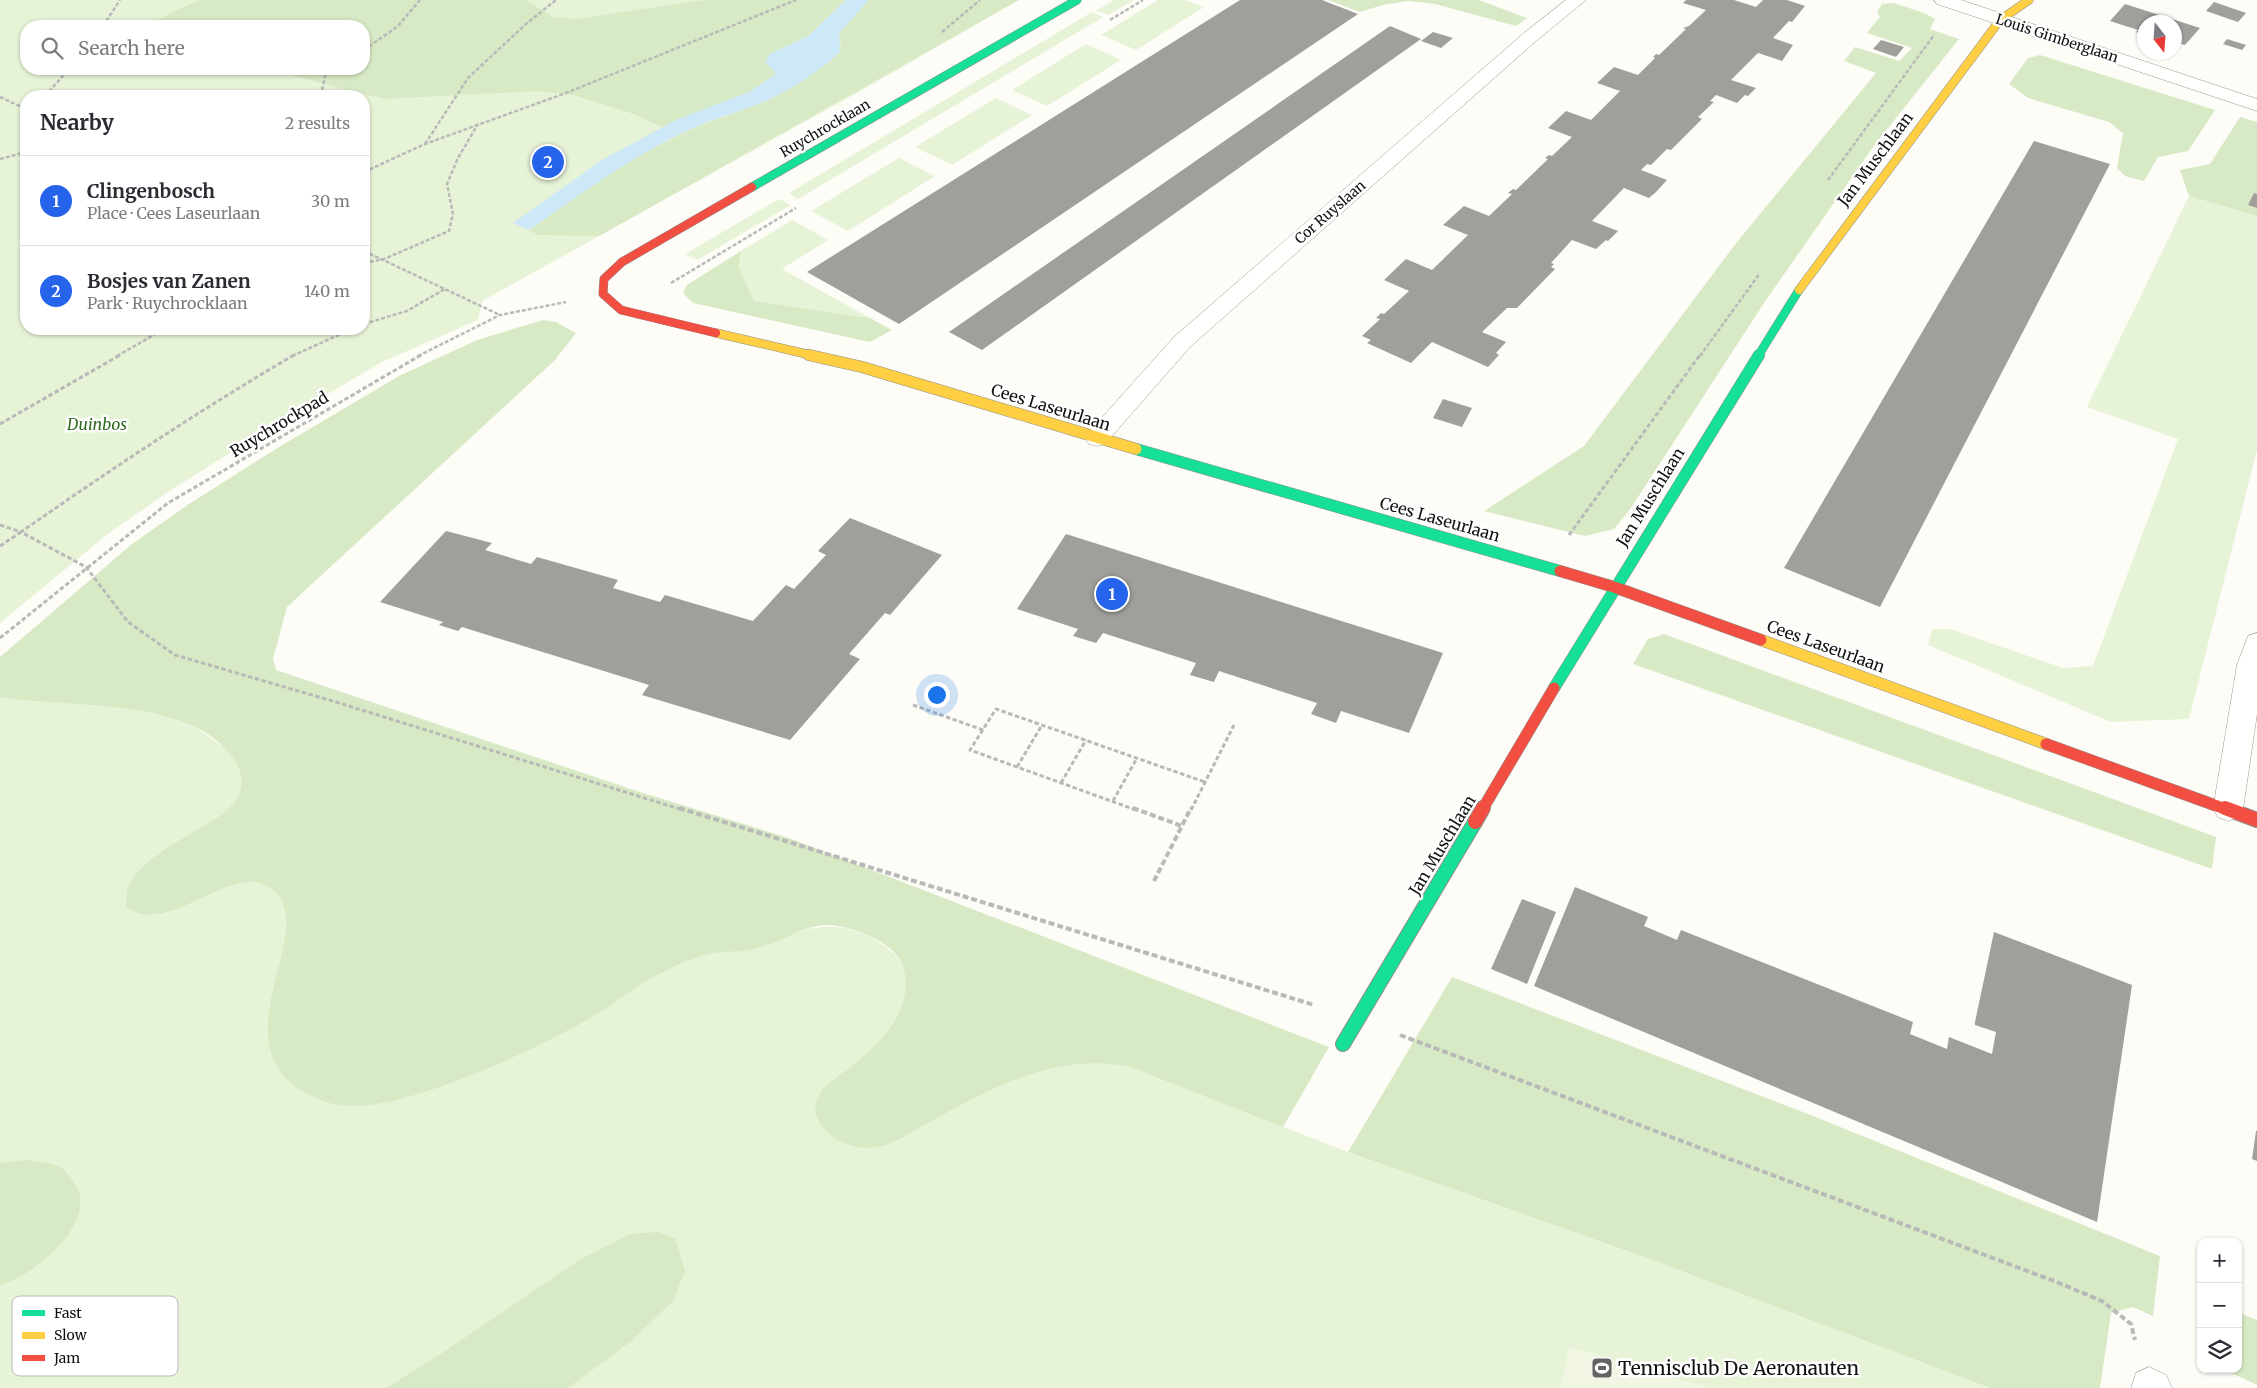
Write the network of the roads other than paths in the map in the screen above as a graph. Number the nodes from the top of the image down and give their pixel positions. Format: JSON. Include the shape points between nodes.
{"nodes":[{"id":1,"x":1077,"y":0,"type":"edge"},
{"id":2,"x":1577,"y":0,"type":"edge"},
{"id":3,"x":2029,"y":0,"type":"edge"},
{"id":4,"x":1950,"y":2,"type":"edge"},
{"id":5,"x":2000,"y":20,"type":"junction"},
{"id":6,"x":2257,"y":105,"type":"edge"},
{"id":7,"x":603,"y":294,"type":"joint"},
{"id":8,"x":1097,"y":438,"type":"junction"},
{"id":9,"x":1614,"y":587,"type":"junction"},
{"id":10,"x":2257,"y":643,"type":"edge"},
{"id":11,"x":2228,"y":809,"type":"junction"},
{"id":12,"x":2257,"y":820,"type":"edge"},
{"id":13,"x":1343,"y":1044,"type":"dead end"}],
"edges":[{"from":1,"to":7,"type":"street","name":"Ruychrocklaan","via":[[622,262],[604,279]]},
{"from":2,"to":8,"type":"street","name":"Cor Ruyslaan","via":[[1530,37],[1182,342]]},
{"from":3,"to":5,"type":"street","name":"Jan Muschlaan"},
{"from":4,"to":5,"type":"street","name":"Louis Gimberglaan"},
{"from":5,"to":6,"type":"street","name":"Louis Gimberglaan"},
{"from":5,"to":9,"type":"street","name":"Jan Muschlaan","via":[[1806,279]]},
{"from":7,"to":8,"type":"street","name":"Cees Laseurlaan","via":[[621,310],[862,367]]},
{"from":8,"to":9,"type":"street","name":"Cees Laseurlaan"},
{"from":9,"to":11,"type":"street","name":"Cees Laseurlaan"},
{"from":9,"to":13,"type":"street","name":"Jan Muschlaan"},
{"from":10,"to":11,"type":"street"},
{"from":11,"to":12,"type":"street","name":"Cees Laseurlaan"}]}
